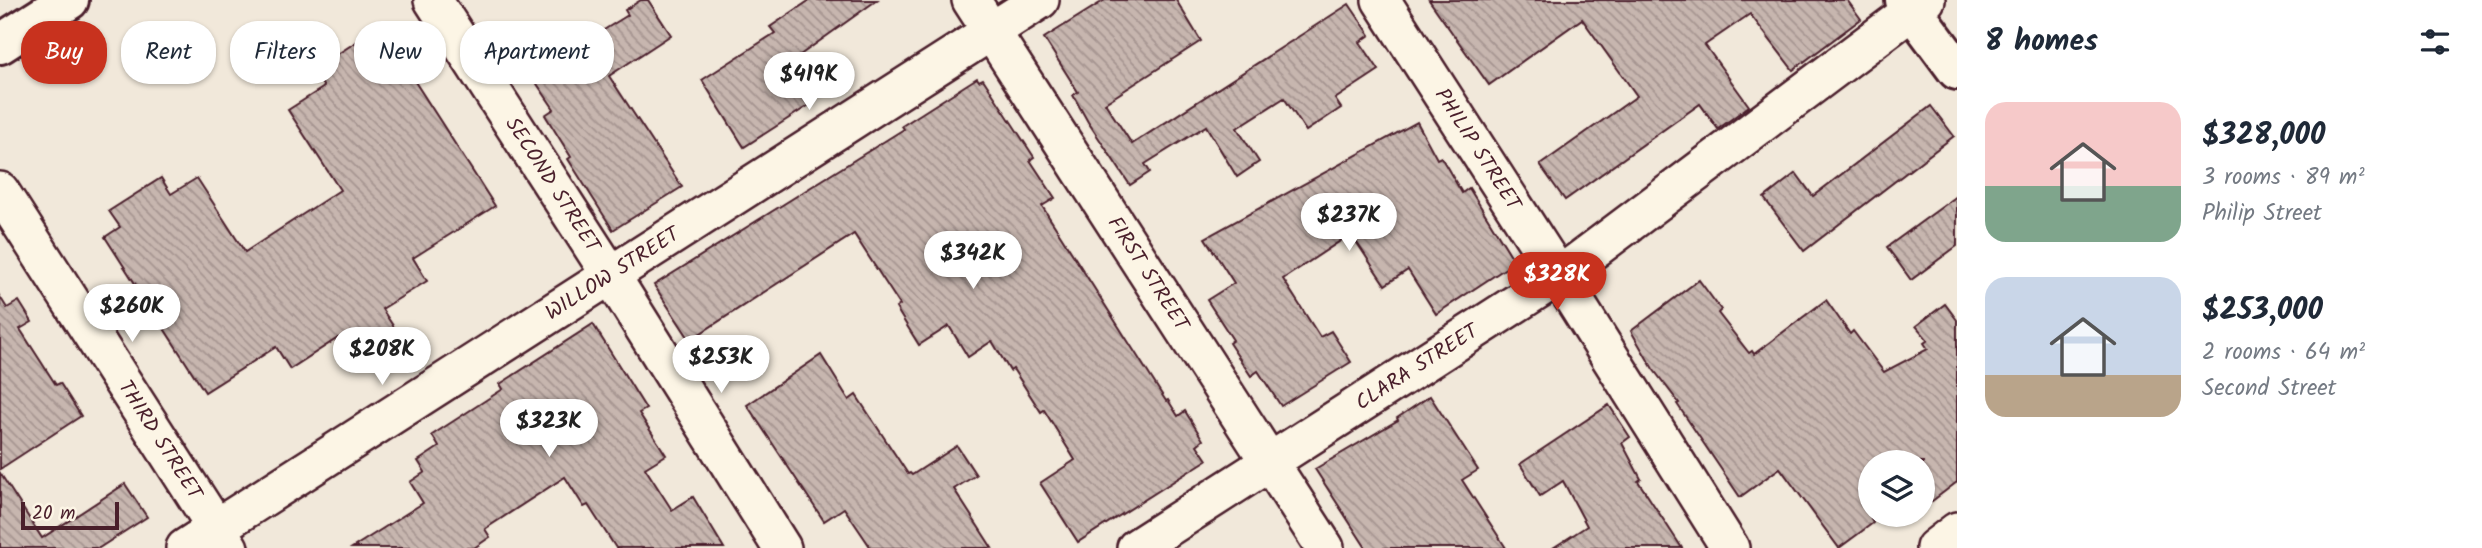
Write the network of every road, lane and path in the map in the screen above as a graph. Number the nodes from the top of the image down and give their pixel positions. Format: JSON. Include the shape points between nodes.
{"nodes":[{"id":1,"x":69,"y":0,"type":"edge"},
{"id":2,"x":433,"y":0,"type":"edge"},
{"id":3,"x":971,"y":0,"type":"edge"},
{"id":4,"x":1040,"y":0,"type":"edge"},
{"id":5,"x":1381,"y":0,"type":"edge"},
{"id":6,"x":1914,"y":3,"type":"edge"},
{"id":7,"x":990,"y":31,"type":"junction"},
{"id":8,"x":0,"y":44,"type":"edge"},
{"id":9,"x":1957,"y":70,"type":"edge"},
{"id":10,"x":0,"y":191,"type":"edge"},
{"id":11,"x":610,"y":274,"type":"junction"},
{"id":12,"x":1559,"y":276,"type":"junction"},
{"id":13,"x":1269,"y":462,"type":"junction"},
{"id":14,"x":1957,"y":531,"type":"edge"},
{"id":15,"x":223,"y":538,"type":"edge"},
{"id":16,"x":185,"y":548,"type":"edge"},
{"id":17,"x":782,"y":548,"type":"edge"},
{"id":18,"x":1136,"y":548,"type":"edge"},
{"id":19,"x":1325,"y":548,"type":"edge"},
{"id":20,"x":1730,"y":548,"type":"edge"},
{"id":21,"x":1935,"y":548,"type":"edge"}],
"edges":[{"from":1,"to":8,"type":"main road"},
{"from":2,"to":11,"type":"street","name":"SECOND STREET"},
{"from":3,"to":7,"type":"street","name":"FIRST STREET"},
{"from":4,"to":7,"type":"street","name":"WILLOW STREET"},
{"from":5,"to":12,"type":"street","name":"PHILIP STREET"},
{"from":6,"to":9,"type":"main road"},
{"from":6,"to":12,"type":"street","name":"CLARA STREET"},
{"from":7,"to":11,"type":"street","name":"WILLOW STREET"},
{"from":7,"to":13,"type":"street","name":"FIRST STREET"},
{"from":10,"to":15,"type":"street","name":"THIRD STREET"},
{"from":11,"to":15,"type":"street","name":"WILLOW STREET"},
{"from":11,"to":17,"type":"street","name":"SECOND STREET"},
{"from":12,"to":13,"type":"street","name":"CLARA STREET"},
{"from":12,"to":20,"type":"street","name":"PHILIP STREET"},
{"from":13,"to":18,"type":"street","name":"CLARA STREET"},
{"from":13,"to":19,"type":"street","name":"FIRST STREET"},
{"from":14,"to":21,"type":"street"},
{"from":15,"to":16,"type":"street","name":"WILLOW STREET"}]}
